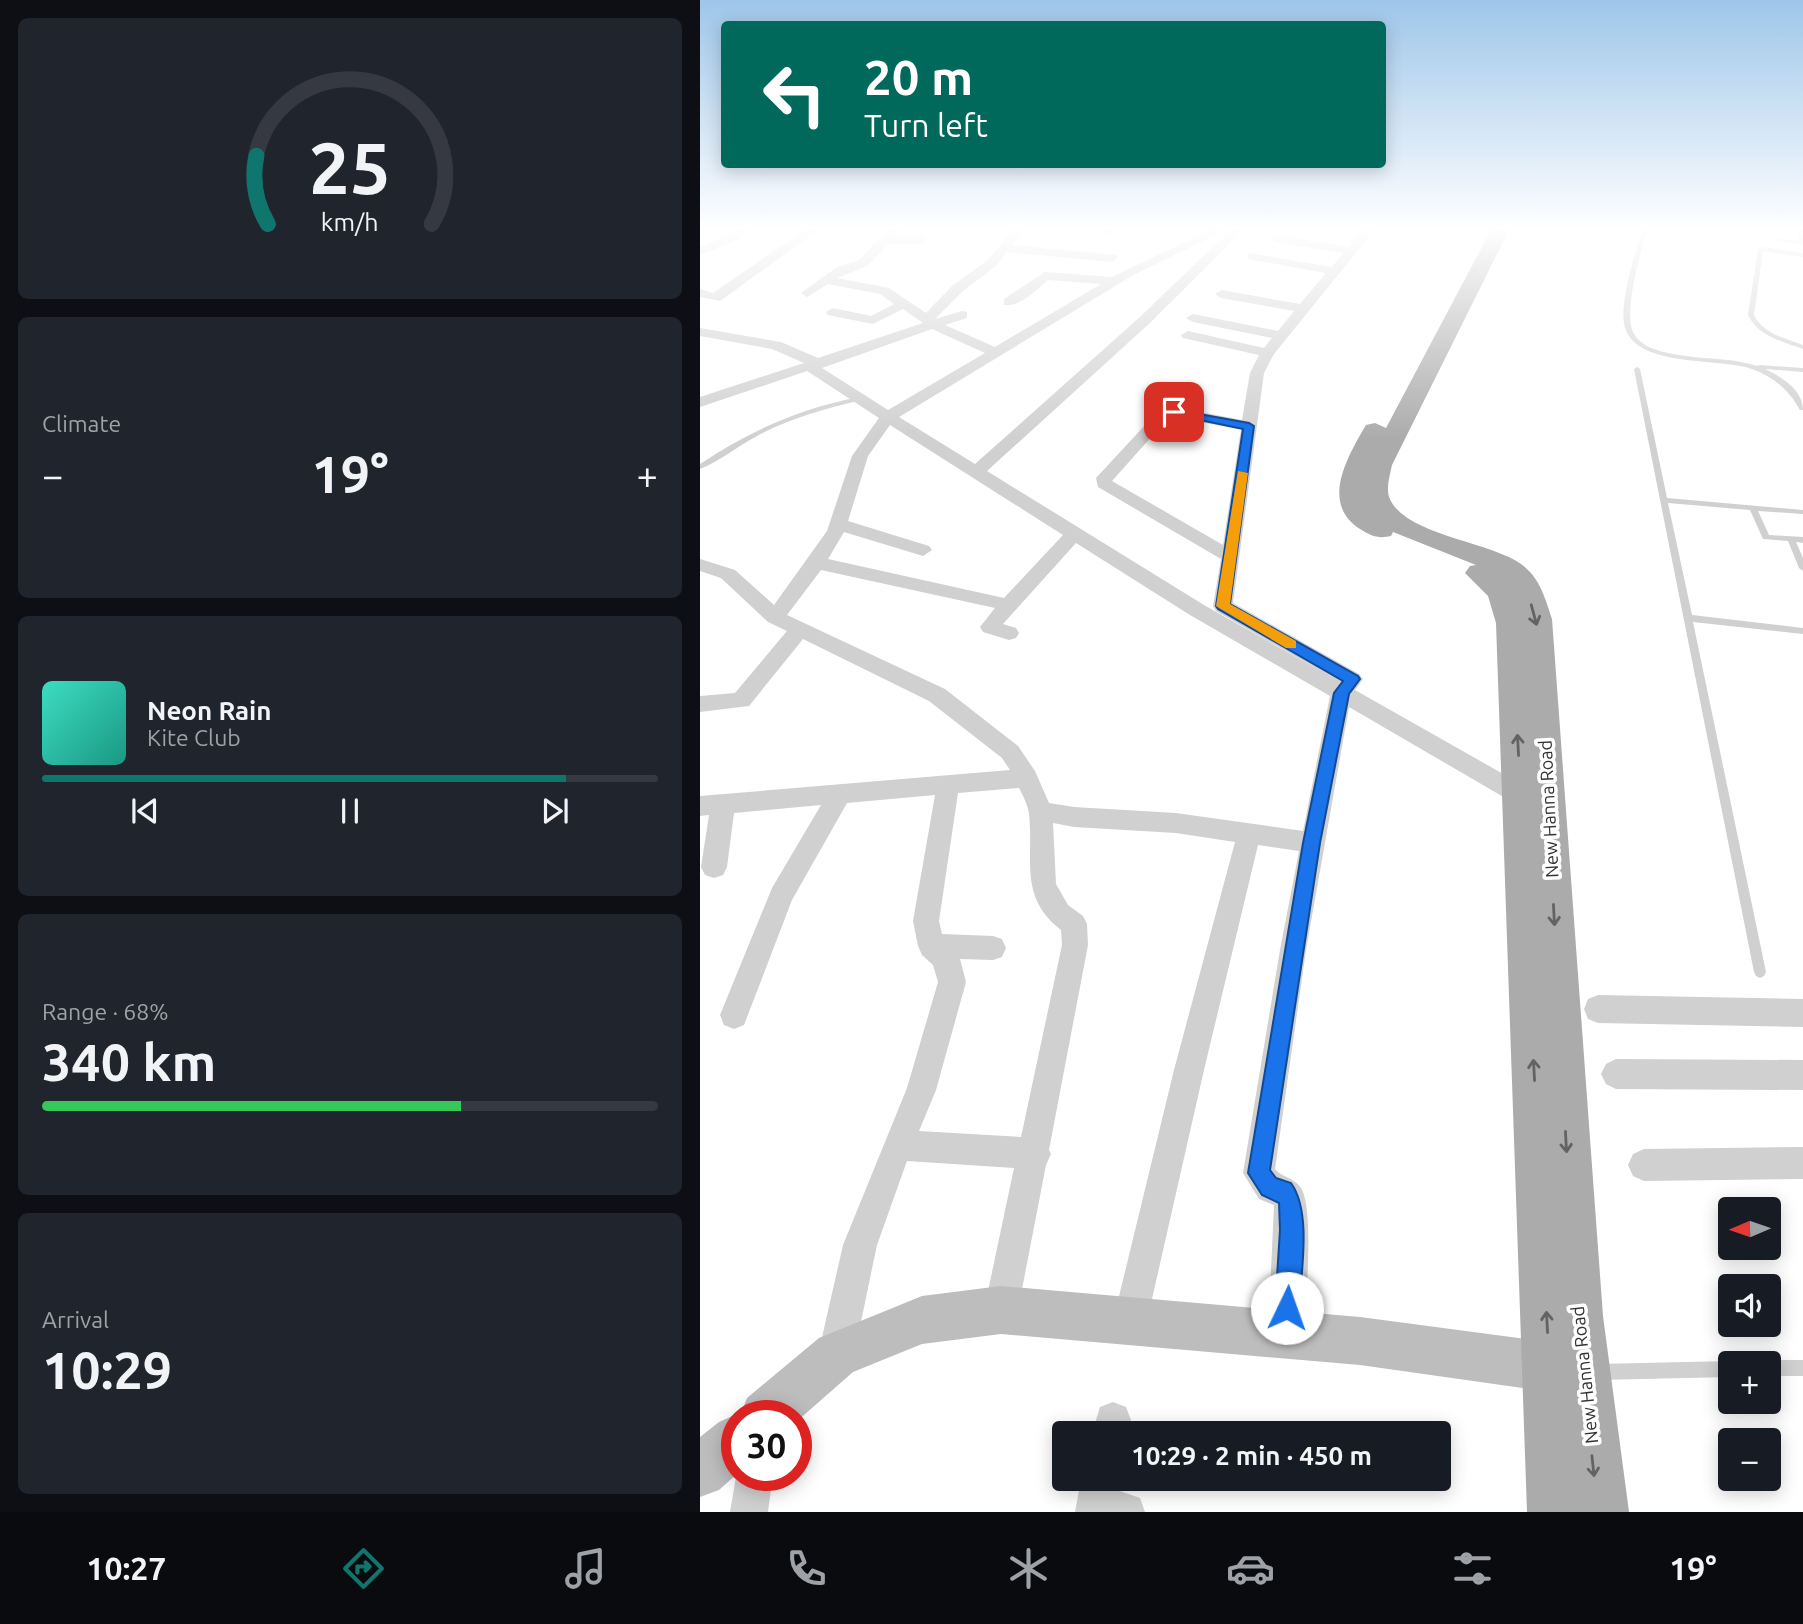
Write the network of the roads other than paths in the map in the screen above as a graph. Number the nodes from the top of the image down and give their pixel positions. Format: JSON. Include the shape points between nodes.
{"nodes":[{"id":1,"x":715,"y":298,"type":"edge"},
{"id":2,"x":896,"y":299,"type":"edge"},
{"id":3,"x":950,"y":299,"type":"edge"},
{"id":4,"x":1015,"y":299,"type":"edge"},
{"id":5,"x":1084,"y":299,"type":"edge"},
{"id":6,"x":1167,"y":299,"type":"edge"},
{"id":7,"x":1312,"y":299,"type":"edge"},
{"id":8,"x":1445,"y":299,"type":"edge"},
{"id":9,"x":1465,"y":299,"type":"edge"},
{"id":10,"x":1631,"y":299,"type":"edge"},
{"id":11,"x":1753,"y":299,"type":"edge"},
{"id":12,"x":1218,"y":300,"type":"dead end"},
{"id":13,"x":1009,"y":302,"type":"dead end"},
{"id":14,"x":903,"y":304,"type":"junction"},
{"id":15,"x":700,"y":309,"type":"edge"},
{"id":16,"x":833,"y":312,"type":"dead end"},
{"id":17,"x":962,"y":316,"type":"dead end"},
{"id":18,"x":1193,"y":318,"type":"dead end"},
{"id":19,"x":931,"y":323,"type":"junction"},
{"id":20,"x":1286,"y":330,"type":"junction"},
{"id":21,"x":700,"y":332,"type":"edge"},
{"id":22,"x":1188,"y":335,"type":"dead end"},
{"id":23,"x":1803,"y":347,"type":"edge"},
{"id":24,"x":996,"y":352,"type":"junction"},
{"id":25,"x":815,"y":366,"type":"junction"},
{"id":26,"x":1750,"y":366,"type":"junction"},
{"id":27,"x":1637,"y":369,"type":"dead end"},
{"id":28,"x":1803,"y":370,"type":"edge"},
{"id":29,"x":859,"y":399,"type":"junction"},
{"id":30,"x":700,"y":402,"type":"edge"},
{"id":31,"x":1803,"y":408,"type":"edge"},
{"id":32,"x":888,"y":417,"type":"junction"},
{"id":33,"x":1249,"y":426,"type":"junction"},
{"id":34,"x":700,"y":467,"type":"edge"},
{"id":35,"x":976,"y":472,"type":"junction"},
{"id":36,"x":1665,"y":500,"type":"junction"},
{"id":37,"x":1754,"y":508,"type":"junction"},
{"id":38,"x":1803,"y":512,"type":"edge"},
{"id":39,"x":838,"y":524,"type":"junction"},
{"id":40,"x":1074,"y":534,"type":"junction"},
{"id":41,"x":1791,"y":539,"type":"junction"},
{"id":42,"x":1803,"y":540,"type":"edge"},
{"id":43,"x":923,"y":550,"type":"dead end"},
{"id":44,"x":1230,"y":557,"type":"junction"},
{"id":45,"x":816,"y":564,"type":"junction"},
{"id":46,"x":700,"y":565,"type":"edge"},
{"id":47,"x":1803,"y":568,"type":"edge"},
{"id":48,"x":1010,"y":606,"type":"junction"},
{"id":49,"x":775,"y":617,"type":"junction"},
{"id":50,"x":1689,"y":618,"type":"junction"},
{"id":51,"x":800,"y":629,"type":"junction"},
{"id":52,"x":1803,"y":631,"type":"edge"},
{"id":53,"x":1009,"y":633,"type":"dead end"},
{"id":54,"x":1341,"y":693,"type":"junction"},
{"id":55,"x":700,"y":704,"type":"edge"},
{"id":56,"x":1027,"y":778,"type":"junction"},
{"id":57,"x":948,"y":785,"type":"junction"},
{"id":58,"x":840,"y":794,"type":"junction"},
{"id":59,"x":1534,"y":803,"type":"junction"},
{"id":60,"x":711,"y":805,"type":"edge"},
{"id":61,"x":1041,"y":811,"type":"junction"},
{"id":62,"x":1250,"y":834,"type":"junction"},
{"id":63,"x":1311,"y":843,"type":"junction"},
{"id":64,"x":714,"y":867,"type":"dead end"},
{"id":65,"x":931,"y":946,"type":"junction"},
{"id":66,"x":993,"y":948,"type":"dead end"},
{"id":67,"x":1760,"y":972,"type":"dead end"},
{"id":68,"x":1598,"y":1009,"type":"dead end"},
{"id":69,"x":1803,"y":1013,"type":"edge"},
{"id":70,"x":734,"y":1015,"type":"dead end"},
{"id":71,"x":1616,"y":1074,"type":"dead end"},
{"id":72,"x":1803,"y":1075,"type":"edge"},
{"id":73,"x":897,"y":1145,"type":"junction"},
{"id":74,"x":1035,"y":1154,"type":"junction"},
{"id":75,"x":1803,"y":1163,"type":"edge"},
{"id":76,"x":1644,"y":1165,"type":"dead end"},
{"id":77,"x":1001,"y":1310,"type":"junction"},
{"id":78,"x":1130,"y":1321,"type":"junction"},
{"id":79,"x":1286,"y":1335,"type":"junction"},
{"id":80,"x":836,"y":1355,"type":"junction"},
{"id":81,"x":1781,"y":1368,"type":"edge"},
{"id":82,"x":1803,"y":1368,"type":"edge"},
{"id":83,"x":1566,"y":1369,"type":"junction"},
{"id":84,"x":1718,"y":1369,"type":"edge"},
{"id":85,"x":784,"y":1400,"type":"edge"},
{"id":86,"x":721,"y":1453,"type":"edge"},
{"id":87,"x":700,"y":1471,"type":"edge"},
{"id":88,"x":752,"y":1491,"type":"edge"},
{"id":89,"x":749,"y":1512,"type":"edge"},
{"id":90,"x":1557,"y":1512,"type":"edge"},
{"id":91,"x":1599,"y":1512,"type":"edge"}],
"edges":[{"from":1,"to":15,"type":"street"},
{"from":2,"to":14,"type":"street"},
{"from":3,"to":19,"type":"street"},
{"from":4,"to":13,"type":"street"},
{"from":5,"to":24,"type":"street"},
{"from":6,"to":35,"type":"street"},
{"from":7,"to":20,"type":"street"},
{"from":59,"to":8,"type":"main road","name":"New Hanna Road","one_way":true,"via":[[1511,623],[1502,592],[1469,564],[1370,525],[1357,513],[1350,495],[1352,477],[1367,444]]},
{"from":9,"to":59,"type":"main road","name":"New Hanna Road","one_way":true,"via":[[1379,465],[1375,496],[1385,517],[1497,563],[1524,583],[1537,619]]},
{"from":10,"to":26,"type":"lane","via":[[1627,324],[1631,335],[1656,353]]},
{"from":11,"to":23,"type":"lane","via":[[1753,322]]},
{"from":12,"to":20,"type":"street"},
{"from":14,"to":16,"type":"street","via":[[873,320]]},
{"from":14,"to":19,"type":"street"},
{"from":17,"to":19,"type":"street"},
{"from":18,"to":20,"type":"street"},
{"from":19,"to":24,"type":"street"},
{"from":19,"to":25,"type":"street"},
{"from":20,"to":22,"type":"street"},
{"from":20,"to":33,"type":"street","via":[[1257,373]]},
{"from":21,"to":25,"type":"street","via":[[776,345]]},
{"from":24,"to":32,"type":"street"},
{"from":25,"to":29,"type":"street"},
{"from":25,"to":30,"type":"street"},
{"from":26,"to":28,"type":"lane"},
{"from":26,"to":31,"type":"lane","via":[[1788,386]]},
{"from":27,"to":36,"type":"lane"},
{"from":29,"to":32,"type":"street"},
{"from":29,"to":34,"type":"lane","via":[[777,421]]},
{"from":32,"to":35,"type":"street"},
{"from":32,"to":39,"type":"street","via":[[860,456]]},
{"from":33,"to":44,"type":"street"},
{"from":33,"to":44,"type":"street","via":[[1165,412],[1104,478],[1104,483]]},
{"from":35,"to":40,"type":"street"},
{"from":36,"to":37,"type":"lane"},
{"from":36,"to":50,"type":"lane"},
{"from":37,"to":38,"type":"lane"},
{"from":37,"to":41,"type":"lane","via":[[1766,537]]},
{"from":39,"to":43,"type":"street"},
{"from":39,"to":45,"type":"street"},
{"from":40,"to":48,"type":"street"},
{"from":40,"to":54,"type":"street"},
{"from":41,"to":42,"type":"lane"},
{"from":41,"to":47,"type":"lane"},
{"from":44,"to":54,"type":"street","via":[[1223,606],[1352,679]]},
{"from":45,"to":48,"type":"street","via":[[961,591]]},
{"from":45,"to":49,"type":"street"},
{"from":46,"to":49,"type":"street","via":[[728,575]]},
{"from":48,"to":53,"type":"street","via":[[990,627]]},
{"from":49,"to":51,"type":"street"},
{"from":50,"to":52,"type":"lane"},
{"from":50,"to":67,"type":"lane"},
{"from":51,"to":55,"type":"street","via":[[741,700]]},
{"from":51,"to":56,"type":"street","via":[[937,695],[1010,752]]},
{"from":54,"to":59,"type":"street"},
{"from":54,"to":63,"type":"street"},
{"from":56,"to":57,"type":"street"},
{"from":56,"to":61,"type":"street"},
{"from":57,"to":58,"type":"street"},
{"from":57,"to":65,"type":"street","via":[[926,921]]},
{"from":58,"to":60,"type":"street"},
{"from":58,"to":70,"type":"street","via":[[781,897]]},
{"from":59,"to":83,"type":"main road","name":"New Hanna Road","via":[[1576,1302]]},
{"from":60,"to":64,"type":"street"},
{"from":61,"to":62,"type":"street"},
{"from":61,"to":74,"type":"street","via":[[1043,886],[1059,913],[1074,924],[1075,945]]},
{"from":62,"to":63,"type":"street"},
{"from":62,"to":78,"type":"street"},
{"from":63,"to":79,"type":"street","via":[[1259,1173],[1270,1188],[1283,1191],[1290,1200]]},
{"from":65,"to":66,"type":"street"},
{"from":65,"to":73,"type":"street","via":[[950,968],[951,982],[921,1090]]},
{"from":68,"to":69,"type":"street"},
{"from":71,"to":72,"type":"street"},
{"from":73,"to":74,"type":"street"},
{"from":73,"to":80,"type":"street","via":[[860,1245]]},
{"from":74,"to":77,"type":"street"},
{"from":75,"to":76,"type":"street"},
{"from":77,"to":78,"type":"street"},
{"from":77,"to":80,"type":"street","via":[[922,1320]]},
{"from":78,"to":79,"type":"street"},
{"from":79,"to":83,"type":"street"},
{"from":80,"to":85,"type":"street"},
{"from":81,"to":82,"type":"lane"},
{"from":83,"to":84,"type":"lane"},
{"from":83,"to":90,"type":"main road","name":"New Hanna Road"},
{"from":83,"to":91,"type":"main road","name":"New Hanna Road","one_way":true},
{"from":86,"to":87,"type":"street"},
{"from":88,"to":89,"type":"street"}]}
